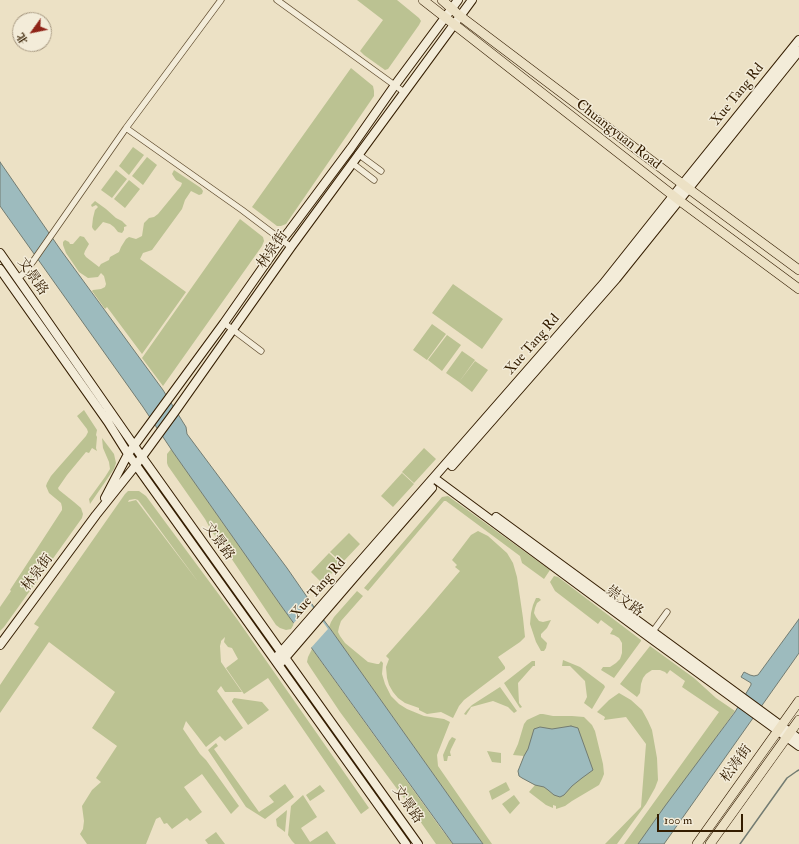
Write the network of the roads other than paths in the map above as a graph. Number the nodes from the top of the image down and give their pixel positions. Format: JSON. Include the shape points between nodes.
{"nodes":[{"id":1,"x":221,"y":0,"type":"edge"},
{"id":2,"x":277,"y":0,"type":"edge"},
{"id":3,"x":423,"y":0,"type":"edge"},
{"id":4,"x":442,"y":0,"type":"edge"},
{"id":5,"x":458,"y":0,"type":"edge"},
{"id":6,"x":472,"y":0,"type":"edge"},
{"id":7,"x":452,"y":8,"type":"junction"},
{"id":8,"x":460,"y":16,"type":"junction"},
{"id":9,"x":445,"y":18,"type":"junction"},
{"id":10,"x":454,"y":25,"type":"junction"},
{"id":11,"x":799,"y":40,"type":"edge"},
{"id":12,"x":799,"y":51,"type":"edge"},
{"id":13,"x":395,"y":85,"type":"junction"},
{"id":14,"x":404,"y":92,"type":"junction"},
{"id":15,"x":126,"y":128,"type":"junction"},
{"id":16,"x":358,"y":154,"type":"junction"},
{"id":17,"x":352,"y":163,"type":"junction"},
{"id":18,"x":381,"y":171,"type":"dead end"},
{"id":19,"x":374,"y":180,"type":"dead end"},
{"id":20,"x":686,"y":186,"type":"junction"},
{"id":21,"x":676,"y":198,"type":"junction"},
{"id":22,"x":282,"y":240,"type":"junction"},
{"id":23,"x":291,"y":247,"type":"junction"},
{"id":24,"x":0,"y":253,"type":"edge"},
{"id":25,"x":0,"y":269,"type":"edge"},
{"id":26,"x":799,"y":270,"type":"edge"},
{"id":27,"x":18,"y":278,"type":"junction"},
{"id":28,"x":799,"y":289,"type":"edge"},
{"id":29,"x":224,"y":323,"type":"junction"},
{"id":30,"x":233,"y":329,"type":"junction"},
{"id":31,"x":261,"y":351,"type":"dead end"},
{"id":32,"x":134,"y":446,"type":"junction"},
{"id":33,"x":128,"y":454,"type":"junction"},
{"id":34,"x":142,"y":457,"type":"junction"},
{"id":35,"x":136,"y":465,"type":"junction"},
{"id":36,"x":438,"y":477,"type":"junction"},
{"id":37,"x":96,"y":516,"type":"junction"},
{"id":38,"x":666,"y":613,"type":"dead end"},
{"id":39,"x":653,"y":632,"type":"junction"},
{"id":40,"x":0,"y":645,"type":"edge"},
{"id":41,"x":284,"y":655,"type":"junction"},
{"id":42,"x":277,"y":662,"type":"junction"},
{"id":43,"x":799,"y":701,"type":"edge"},
{"id":44,"x":799,"y":720,"type":"edge"},
{"id":45,"x":780,"y":729,"type":"junction"},
{"id":46,"x":788,"y":735,"type":"junction"},
{"id":47,"x":799,"y":739,"type":"edge"},
{"id":48,"x":799,"y":746,"type":"edge"},
{"id":49,"x":406,"y":844,"type":"edge"},
{"id":50,"x":418,"y":844,"type":"edge"},
{"id":51,"x":697,"y":844,"type":"edge"},
{"id":52,"x":710,"y":844,"type":"edge"}],
"edges":[{"from":1,"to":15,"type":"street"},
{"from":2,"to":13,"type":"street"},
{"from":3,"to":9,"type":"main road","name":"Chuangyuan Road"},
{"from":4,"to":7,"type":"main road","name":"Chuangyuan Road"},
{"from":5,"to":7,"type":"main road","name":"林泉街"},
{"from":6,"to":8,"type":"main road","name":"林泉街"},
{"from":7,"to":8,"type":"main road","name":"Chuangyuan Road"},
{"from":7,"to":9,"type":"main road","name":"林泉街"},
{"from":8,"to":10,"type":"main road","name":"林泉街"},
{"from":8,"to":20,"type":"main road","name":"Chuangyuan Road"},
{"from":9,"to":10,"type":"main road","name":"Chuangyuan Road"},
{"from":9,"to":13,"type":"main road","name":"林泉街"},
{"from":10,"to":14,"type":"main road","name":"林泉街"},
{"from":10,"to":21,"type":"main road","name":"Chuangyuan Road"},
{"from":11,"to":20,"type":"main road","name":"Xue Tang Rd"},
{"from":12,"to":20,"type":"main road","name":"Xue Tang Rd"},
{"from":13,"to":14,"type":"street"},
{"from":13,"to":22,"type":"main road","name":"林泉街"},
{"from":14,"to":16,"type":"main road","name":"林泉街"},
{"from":15,"to":22,"type":"street"},
{"from":15,"to":27,"type":"street","via":[[34,260]]},
{"from":16,"to":17,"type":"main road","name":"林泉街"},
{"from":16,"to":18,"type":"street"},
{"from":17,"to":19,"type":"street"},
{"from":17,"to":23,"type":"main road","name":"林泉街"},
{"from":20,"to":21,"type":"main road","name":"Xue Tang Rd"},
{"from":20,"to":26,"type":"main road","name":"Chuangyuan Road"},
{"from":21,"to":28,"type":"main road","name":"Chuangyuan Road"},
{"from":21,"to":36,"type":"main road","name":"Xue Tang Rd"},
{"from":22,"to":23,"type":"street"},
{"from":22,"to":29,"type":"main road","name":"林泉街"},
{"from":23,"to":30,"type":"main road","name":"林泉街"},
{"from":24,"to":27,"type":"main road","name":"文景路"},
{"from":25,"to":33,"type":"main road","name":"文景路"},
{"from":27,"to":32,"type":"main road","name":"文景路"},
{"from":29,"to":30,"type":"street"},
{"from":29,"to":32,"type":"main road","name":"林泉街"},
{"from":30,"to":31,"type":"street"},
{"from":30,"to":34,"type":"main road","name":"林泉街"},
{"from":32,"to":33,"type":"main road","name":"林泉街"},
{"from":32,"to":34,"type":"main road","name":"文景路"},
{"from":33,"to":35,"type":"main road","name":"文景路"},
{"from":33,"to":37,"type":"main road","name":"林泉街"},
{"from":34,"to":35,"type":"main road","name":"林泉街"},
{"from":34,"to":41,"type":"main road","name":"文景路"},
{"from":35,"to":37,"type":"main road","name":"林泉街"},
{"from":35,"to":42,"type":"main road","name":"文景路"},
{"from":36,"to":39,"type":"main road","name":"崇文路"},
{"from":36,"to":41,"type":"main road","name":"Xue Tang Rd"},
{"from":37,"to":40,"type":"main road","name":"林泉街"},
{"from":38,"to":39,"type":"street"},
{"from":39,"to":45,"type":"main road","name":"崇文路"},
{"from":41,"to":42,"type":"main road","name":"Xue Tang Rd"},
{"from":41,"to":50,"type":"main road","name":"文景路"},
{"from":42,"to":49,"type":"main road","name":"文景路"},
{"from":43,"to":45,"type":"main road","name":"松涛街"},
{"from":44,"to":46,"type":"main road","name":"松涛街"},
{"from":45,"to":46,"type":"main road","name":"崇文路"},
{"from":45,"to":51,"type":"main road","name":"松涛街"},
{"from":46,"to":47,"type":"main road","name":"崇文路"},
{"from":46,"to":48,"type":"main road","name":"崇文路"},
{"from":46,"to":52,"type":"main road","name":"松涛街"}]}
